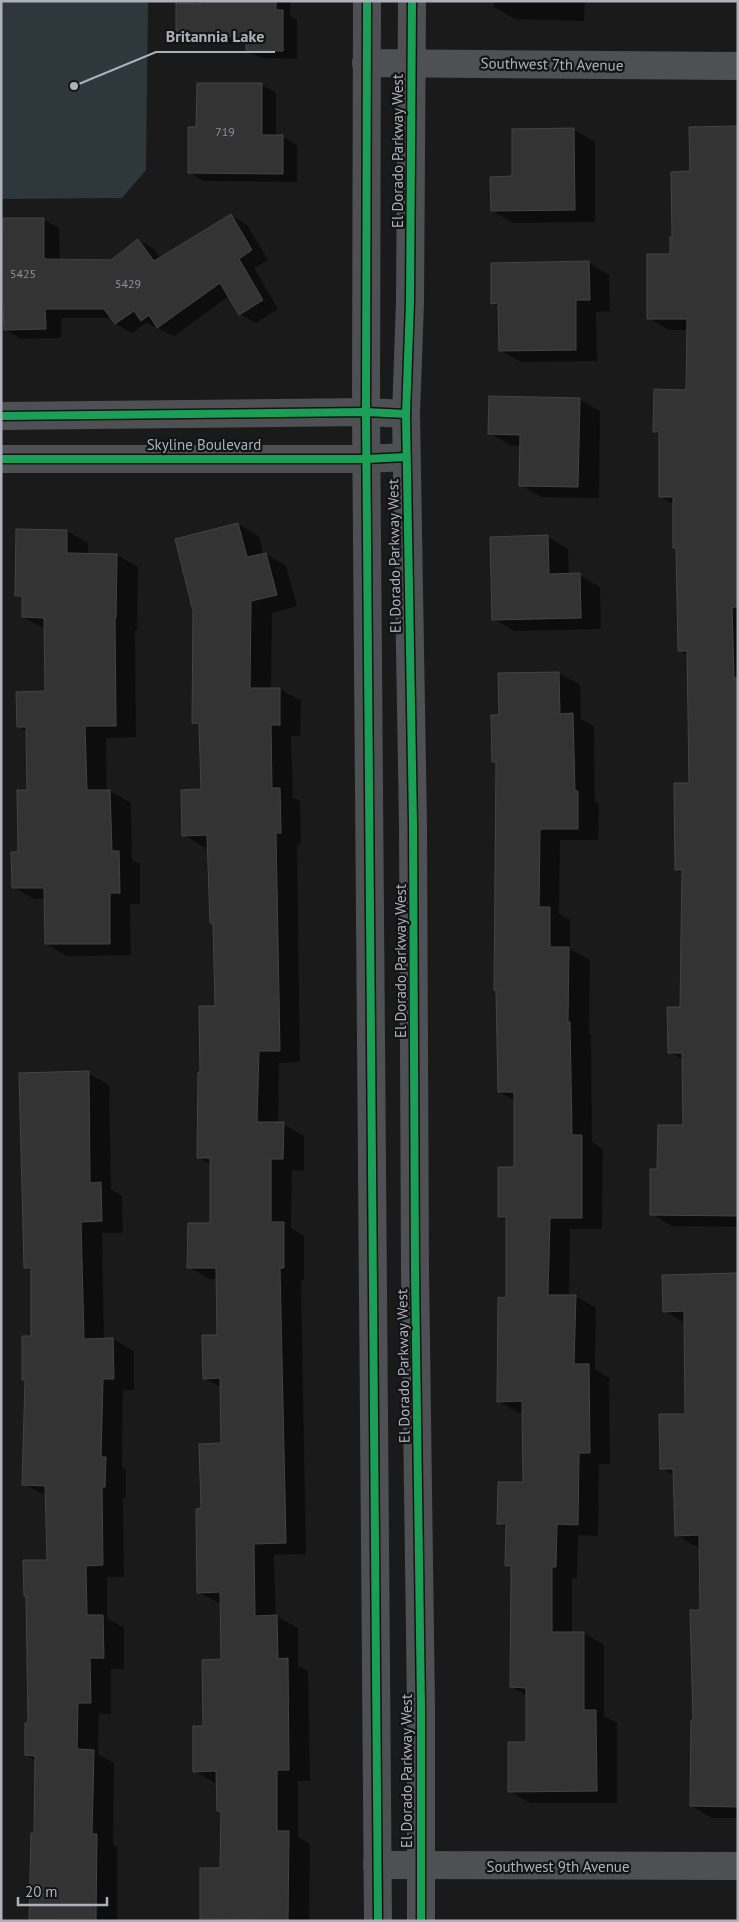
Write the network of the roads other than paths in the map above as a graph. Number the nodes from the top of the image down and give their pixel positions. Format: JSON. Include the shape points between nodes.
{"nodes":[{"id":1,"x":367,"y":1,"type":"edge"},
{"id":2,"x":412,"y":1,"type":"edge"},
{"id":3,"x":411,"y":62,"type":"junction"},
{"id":4,"x":366,"y":63,"type":"junction"},
{"id":5,"x":738,"y":66,"type":"edge"},
{"id":6,"x":366,"y":412,"type":"junction"},
{"id":7,"x":406,"y":414,"type":"junction"},
{"id":8,"x":1,"y":416,"type":"edge"},
{"id":9,"x":406,"y":457,"type":"junction"},
{"id":10,"x":1,"y":459,"type":"edge"},
{"id":11,"x":366,"y":459,"type":"junction"},
{"id":12,"x":377,"y":1865,"type":"junction"},
{"id":13,"x":420,"y":1865,"type":"junction"},
{"id":14,"x":738,"y":1866,"type":"edge"},
{"id":15,"x":378,"y":1921,"type":"edge"},
{"id":16,"x":421,"y":1921,"type":"edge"}],
"edges":[{"from":1,"to":4,"type":"street","name":"El Dorado Parkway West"},
{"from":2,"to":3,"type":"street","name":"El Dorado Parkway West"},
{"from":3,"to":4,"type":"street","name":"Southwest 7th Avenue"},
{"from":3,"to":5,"type":"street","name":"Southwest 7th Avenue"},
{"from":3,"to":7,"type":"street","name":"El Dorado Parkway West"},
{"from":4,"to":6,"type":"street","name":"El Dorado Parkway West"},
{"from":6,"to":7,"type":"street","name":"Skyline Boulevard"},
{"from":6,"to":8,"type":"street","name":"Skyline Boulevard"},
{"from":6,"to":11,"type":"street","name":"El Dorado Parkway West"},
{"from":7,"to":9,"type":"street","name":"El Dorado Parkway West"},
{"from":9,"to":11,"type":"street","name":"Skyline Boulevard"},
{"from":9,"to":13,"type":"street","name":"El Dorado Parkway West","via":[[413,824]]},
{"from":10,"to":11,"type":"street","name":"Skyline Boulevard"},
{"from":11,"to":12,"type":"street","name":"El Dorado Parkway West"},
{"from":12,"to":13,"type":"street","name":"Southwest 9th Avenue"},
{"from":12,"to":15,"type":"street","name":"El Dorado Parkway West"},
{"from":13,"to":14,"type":"street","name":"Southwest 9th Avenue"},
{"from":13,"to":16,"type":"street","name":"El Dorado Parkway West"}]}
